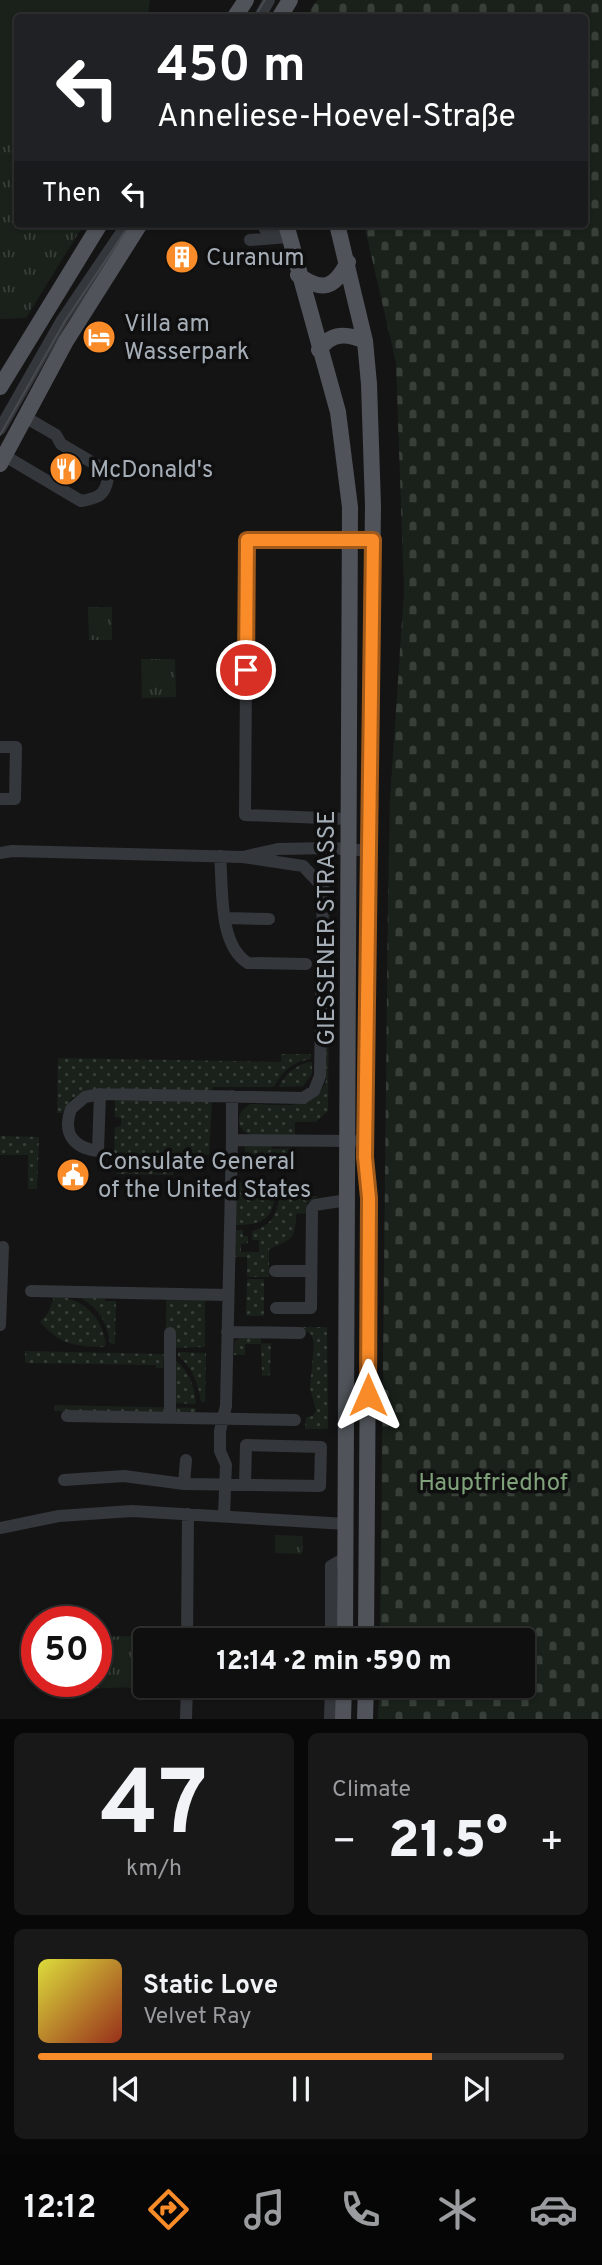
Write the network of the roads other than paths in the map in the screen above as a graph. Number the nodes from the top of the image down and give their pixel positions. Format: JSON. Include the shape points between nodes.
{"nodes":[{"id":1,"x":98,"y":228,"type":"edge"},
{"id":2,"x":124,"y":228,"type":"edge"},
{"id":3,"x":138,"y":228,"type":"edge"},
{"id":4,"x":265,"y":228,"type":"edge"},
{"id":5,"x":338,"y":228,"type":"edge"},
{"id":6,"x":287,"y":229,"type":"edge"},
{"id":7,"x":250,"y":240,"type":"dead end"},
{"id":8,"x":348,"y":262,"type":"junction"},
{"id":9,"x":298,"y":275,"type":"junction"},
{"id":10,"x":365,"y":341,"type":"junction"},
{"id":11,"x":319,"y":350,"type":"junction"},
{"id":12,"x":0,"y":387,"type":"edge"},
{"id":13,"x":25,"y":417,"type":"junction"},
{"id":14,"x":0,"y":429,"type":"edge"},
{"id":15,"x":2,"y":460,"type":"edge"},
{"id":16,"x":351,"y":540,"type":"junction"},
{"id":17,"x":373,"y":540,"type":"junction"},
{"id":18,"x":0,"y":747,"type":"edge"},
{"id":19,"x":0,"y":799,"type":"edge"},
{"id":20,"x":349,"y":819,"type":"junction"},
{"id":21,"x":349,"y":851,"type":"junction"},
{"id":22,"x":370,"y":851,"type":"junction"},
{"id":23,"x":0,"y":853,"type":"edge"},
{"id":24,"x":220,"y":856,"type":"junction"},
{"id":25,"x":243,"y":857,"type":"junction"},
{"id":26,"x":225,"y":918,"type":"junction"},
{"id":27,"x":269,"y":919,"type":"dead end"},
{"id":28,"x":306,"y":964,"type":"dead end"},
{"id":29,"x":100,"y":1094,"type":"dead end"},
{"id":30,"x":232,"y":1096,"type":"junction"},
{"id":31,"x":232,"y":1140,"type":"junction"},
{"id":32,"x":347,"y":1141,"type":"junction"},
{"id":33,"x":365,"y":1141,"type":"junction"},
{"id":34,"x":347,"y":1200,"type":"junction"},
{"id":35,"x":3,"y":1248,"type":"dead end"},
{"id":36,"x":275,"y":1271,"type":"dead end"},
{"id":37,"x":311,"y":1271,"type":"junction"},
{"id":38,"x":31,"y":1291,"type":"dead end"},
{"id":39,"x":228,"y":1295,"type":"junction"},
{"id":40,"x":276,"y":1308,"type":"dead end"},
{"id":41,"x":0,"y":1325,"type":"edge"},
{"id":42,"x":227,"y":1332,"type":"junction"},
{"id":43,"x":300,"y":1332,"type":"dead end"},
{"id":44,"x":170,"y":1333,"type":"dead end"},
{"id":45,"x":67,"y":1416,"type":"dead end"},
{"id":46,"x":170,"y":1417,"type":"junction"},
{"id":47,"x":224,"y":1418,"type":"junction"},
{"id":48,"x":295,"y":1420,"type":"dead end"},
{"id":49,"x":186,"y":1460,"type":"dead end"},
{"id":50,"x":64,"y":1480,"type":"dead end"},
{"id":51,"x":184,"y":1484,"type":"junction"},
{"id":52,"x":225,"y":1484,"type":"junction"},
{"id":53,"x":245,"y":1485,"type":"junction"},
{"id":54,"x":188,"y":1514,"type":"junction"},
{"id":55,"x":224,"y":1516,"type":"junction"},
{"id":56,"x":346,"y":1524,"type":"junction"},
{"id":57,"x":0,"y":1528,"type":"edge"},
{"id":58,"x":345,"y":1558,"type":"junction"},
{"id":59,"x":187,"y":1628,"type":"edge"},
{"id":60,"x":331,"y":1628,"type":"edge"},
{"id":61,"x":345,"y":1628,"type":"edge"},
{"id":62,"x":366,"y":1628,"type":"edge"},
{"id":63,"x":187,"y":1698,"type":"edge"},
{"id":64,"x":331,"y":1698,"type":"edge"},
{"id":65,"x":344,"y":1698,"type":"edge"},
{"id":66,"x":366,"y":1698,"type":"edge"},
{"id":67,"x":186,"y":1719,"type":"edge"},
{"id":68,"x":330,"y":1719,"type":"edge"},
{"id":69,"x":343,"y":1719,"type":"edge"},
{"id":70,"x":365,"y":1719,"type":"edge"}],
"edges":[{"from":1,"to":12,"type":"main road"},
{"from":2,"to":14,"type":"street","via":[[62,320]]},
{"from":3,"to":13,"type":"main road","via":[[66,341]]},
{"from":4,"to":6,"type":"street"},
{"from":5,"to":8,"type":"main road","name":"GIESSENER STRASSE"},
{"from":6,"to":7,"type":"street"},
{"from":6,"to":9,"type":"main road","name":"GIESSENER STRASSE"},
{"from":8,"to":9,"type":"main road","via":[[341,276],[321,286]]},
{"from":8,"to":10,"type":"main road","name":"GIESSENER STRASSE"},
{"from":9,"to":11,"type":"main road","name":"GIESSENER STRASSE"},
{"from":10,"to":11,"type":"main road","via":[[341,334],[324,342]]},
{"from":10,"to":17,"type":"main road","name":"GIESSENER STRASSE"},
{"from":11,"to":16,"type":"main road","name":"GIESSENER STRASSE","via":[[338,412]]},
{"from":13,"to":15,"type":"main road"},
{"from":13,"to":15,"type":"street","via":[[100,467],[108,478],[106,487],[98,498],[81,501]]},
{"from":16,"to":17,"type":"street"},
{"from":16,"to":20,"type":"main road","name":"GIESSENER STRASSE"},
{"from":16,"to":20,"type":"street","via":[[247,540],[245,815]]},
{"from":17,"to":22,"type":"main road","name":"GIESSENER STRASSE"},
{"from":18,"to":19,"type":"street","via":[[16,747],[16,799]]},
{"from":20,"to":21,"type":"main road","name":"GIESSENER STRASSE"},
{"from":21,"to":22,"type":"street"},
{"from":21,"to":25,"type":"street","via":[[278,849]]},
{"from":21,"to":32,"type":"main road","name":"GIESSENER STRASSE"},
{"from":22,"to":33,"type":"main road","name":"GIESSENER STRASSE"},
{"from":23,"to":24,"type":"street"},
{"from":24,"to":25,"type":"street"},
{"from":24,"to":26,"type":"street"},
{"from":25,"to":30,"type":"street","via":[[303,866],[323,887],[320,1076],[314,1091],[303,1098]]},
{"from":26,"to":27,"type":"street"},
{"from":26,"to":28,"type":"street","via":[[226,934],[248,963]]},
{"from":29,"to":30,"type":"street"},
{"from":30,"to":31,"type":"street"},
{"from":31,"to":32,"type":"street"},
{"from":31,"to":39,"type":"street"},
{"from":32,"to":33,"type":"street"},
{"from":32,"to":34,"type":"main road","name":"GIESSENER STRASSE"},
{"from":33,"to":62,"type":"main road","name":"GIESSENER STRASSE","via":[[369,1198]]},
{"from":34,"to":37,"type":"street","via":[[315,1205]]},
{"from":34,"to":56,"type":"main road","name":"GIESSENER STRASSE"},
{"from":35,"to":41,"type":"street"},
{"from":36,"to":37,"type":"street"},
{"from":37,"to":40,"type":"street","via":[[311,1308]]},
{"from":38,"to":39,"type":"street"},
{"from":39,"to":42,"type":"street"},
{"from":42,"to":43,"type":"street"},
{"from":42,"to":47,"type":"street"},
{"from":44,"to":46,"type":"street"},
{"from":45,"to":46,"type":"street"},
{"from":46,"to":47,"type":"street"},
{"from":47,"to":48,"type":"street"},
{"from":47,"to":52,"type":"street","via":[[220,1451],[226,1465]]},
{"from":49,"to":51,"type":"street"},
{"from":50,"to":51,"type":"street","via":[[124,1476]]},
{"from":51,"to":52,"type":"street"},
{"from":52,"to":53,"type":"street"},
{"from":52,"to":55,"type":"street"},
{"from":53,"to":53,"type":"street","via":[[320,1486],[321,1447],[246,1445]]},
{"from":54,"to":55,"type":"street"},
{"from":54,"to":57,"type":"street","via":[[132,1511],[59,1516]]},
{"from":54,"to":59,"type":"street"},
{"from":55,"to":56,"type":"street"},
{"from":56,"to":58,"type":"main road","name":"GIESSENER STRASSE"},
{"from":58,"to":60,"type":"street","via":[[331,1566]]},
{"from":58,"to":61,"type":"main road","name":"GIESSENER STRASSE"},
{"from":63,"to":67,"type":"street"},
{"from":64,"to":68,"type":"street"},
{"from":65,"to":69,"type":"main road"},
{"from":66,"to":70,"type":"main road"}]}
